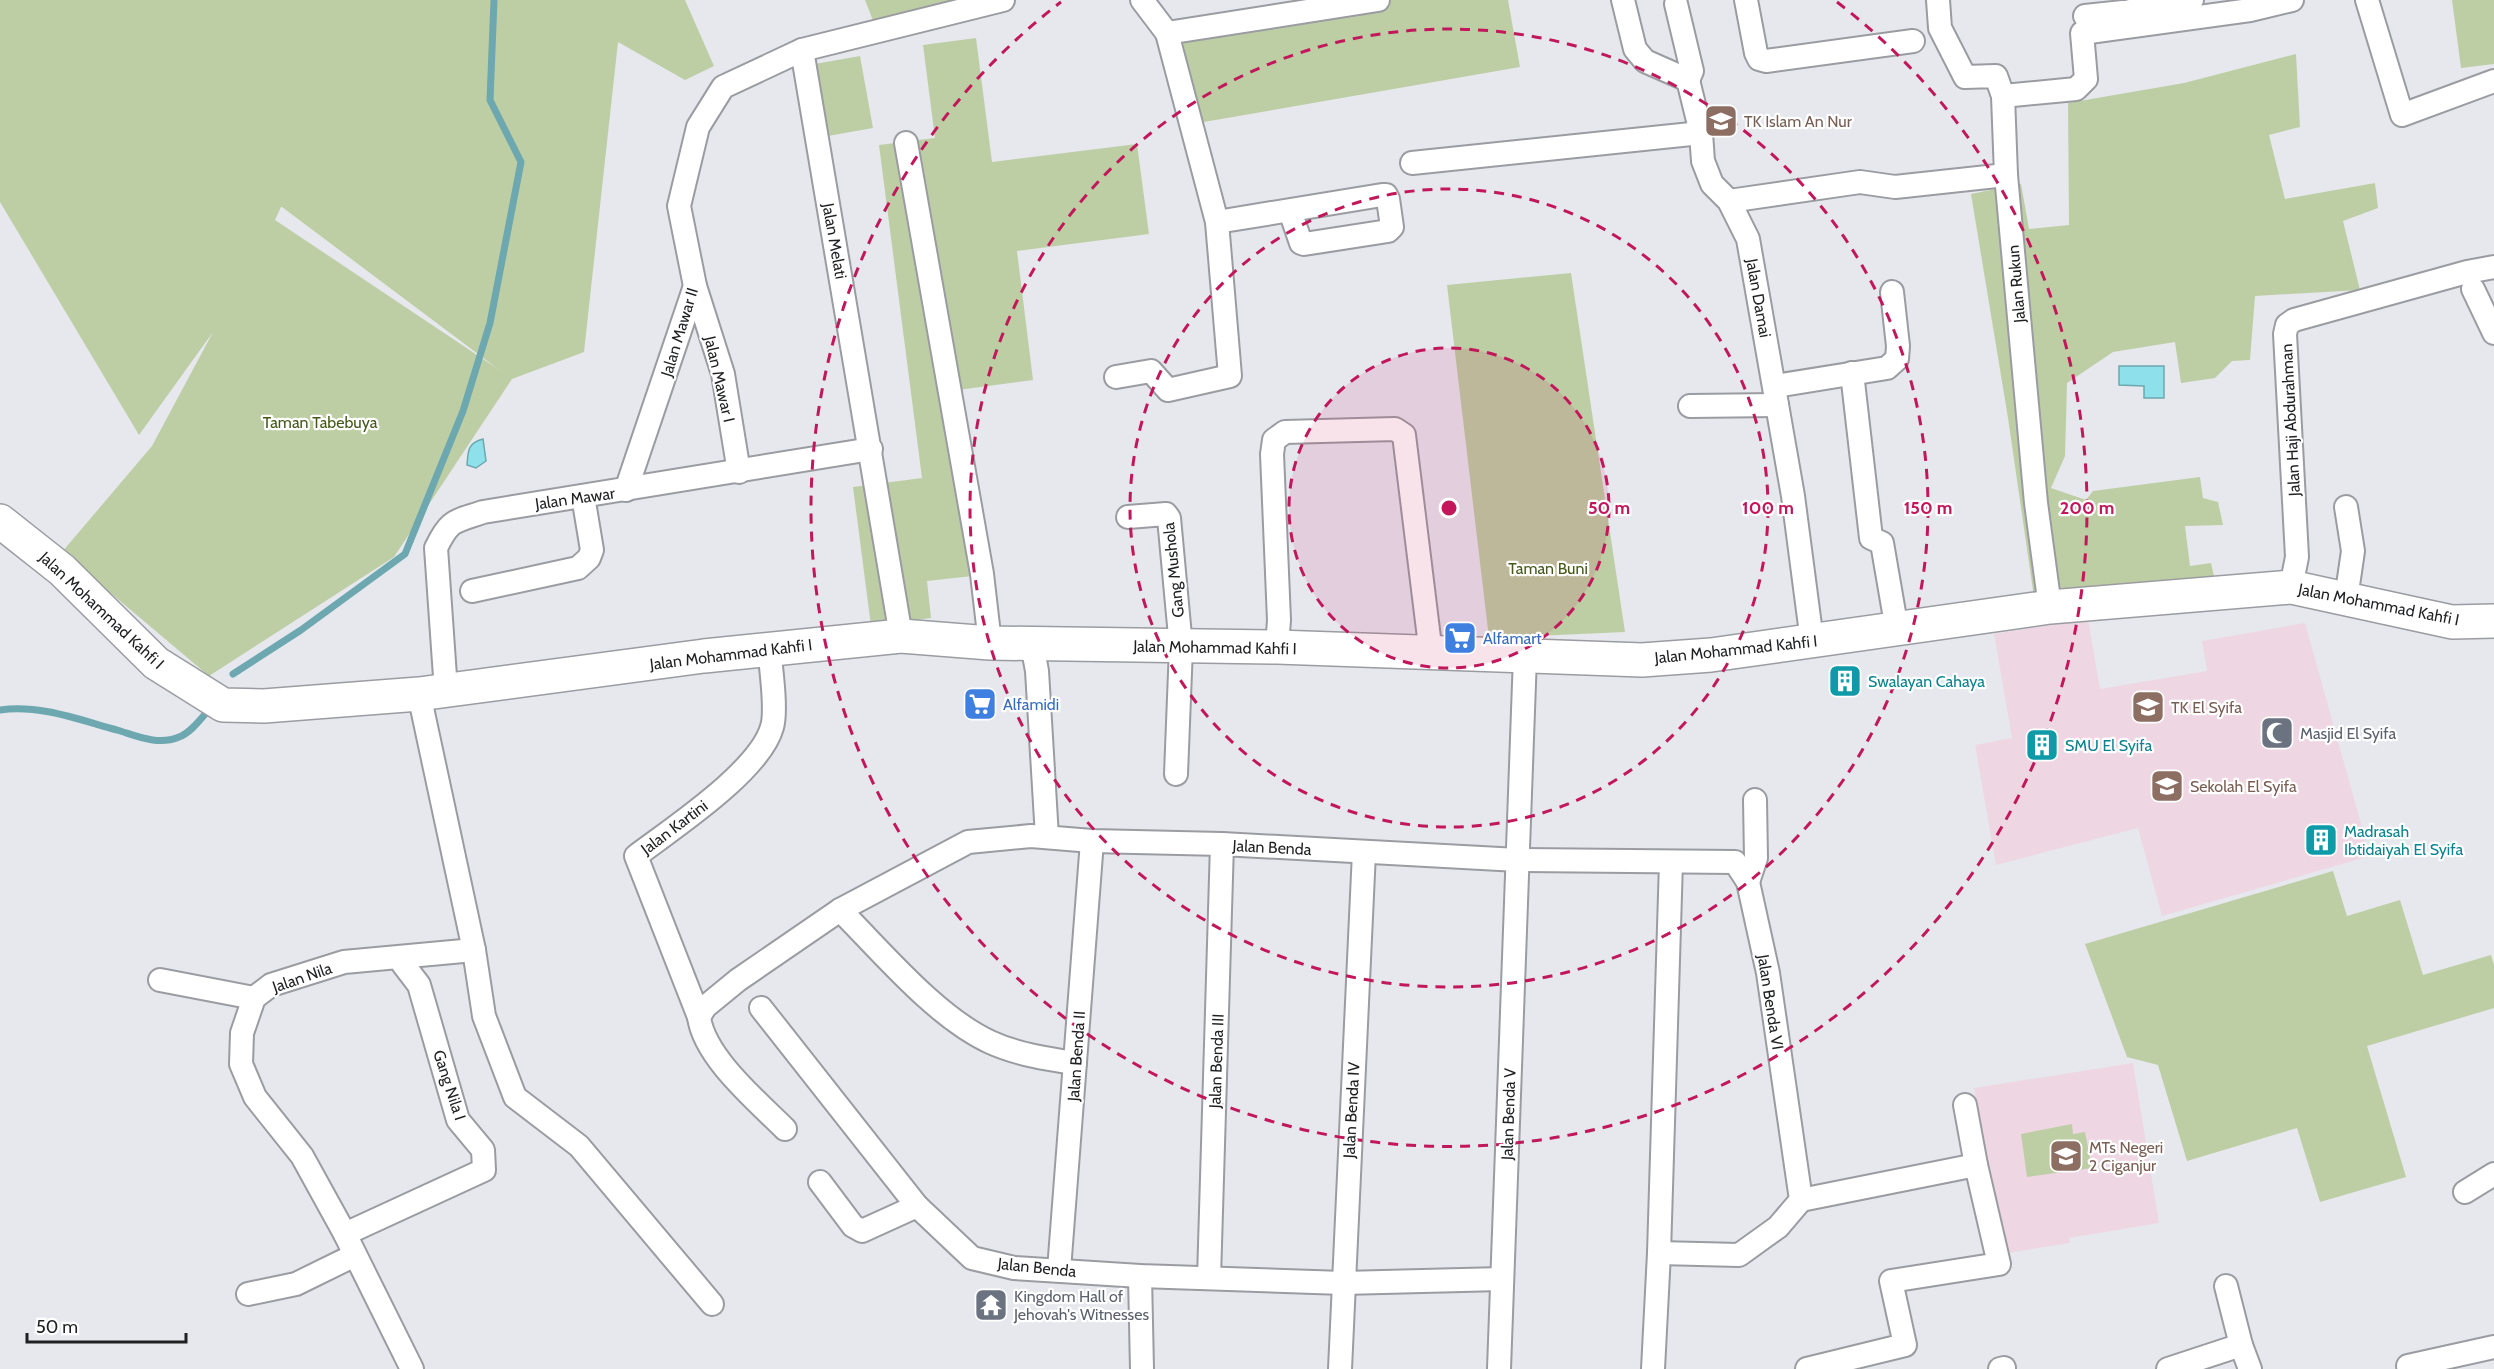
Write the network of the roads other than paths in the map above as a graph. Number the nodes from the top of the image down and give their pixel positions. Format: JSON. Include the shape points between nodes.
{"nodes":[{"id":1,"x":1003,"y":0,"type":"edge"},
{"id":2,"x":1142,"y":0,"type":"edge"},
{"id":3,"x":1377,"y":0,"type":"edge"},
{"id":4,"x":1623,"y":0,"type":"edge"},
{"id":5,"x":1746,"y":0,"type":"edge"},
{"id":6,"x":1938,"y":0,"type":"edge"},
{"id":7,"x":2192,"y":0,"type":"edge"},
{"id":8,"x":2292,"y":0,"type":"edge"},
{"id":9,"x":2367,"y":0,"type":"edge"},
{"id":10,"x":1676,"y":4,"type":"dead end"},
{"id":11,"x":2129,"y":5,"type":"edge"},
{"id":12,"x":2085,"y":16,"type":"dead end"},
{"id":13,"x":1167,"y":33,"type":"junction"},
{"id":14,"x":1913,"y":41,"type":"dead end"},
{"id":15,"x":802,"y":50,"type":"junction"},
{"id":16,"x":1688,"y":80,"type":"junction"},
{"id":17,"x":2494,"y":81,"type":"edge"},
{"id":18,"x":2002,"y":96,"type":"junction"},
{"id":19,"x":1701,"y":133,"type":"junction"},
{"id":20,"x":906,"y":143,"type":"dead end"},
{"id":21,"x":1412,"y":163,"type":"dead end"},
{"id":22,"x":2006,"y":175,"type":"junction"},
{"id":23,"x":1729,"y":201,"type":"junction"},
{"id":24,"x":1290,"y":211,"type":"dead end"},
{"id":25,"x":1216,"y":222,"type":"junction"},
{"id":26,"x":2494,"y":267,"type":"edge"},
{"id":27,"x":695,"y":286,"type":"junction"},
{"id":28,"x":2473,"y":289,"type":"dead end"},
{"id":29,"x":1892,"y":292,"type":"dead end"},
{"id":30,"x":2494,"y":333,"type":"edge"},
{"id":31,"x":1852,"y":373,"type":"junction"},
{"id":32,"x":1116,"y":377,"type":"dead end"},
{"id":33,"x":1776,"y":395,"type":"junction"},
{"id":34,"x":1690,"y":406,"type":"dead end"},
{"id":35,"x":872,"y":450,"type":"junction"},
{"id":36,"x":739,"y":472,"type":"junction"},
{"id":37,"x":626,"y":490,"type":"junction"},
{"id":38,"x":583,"y":496,"type":"junction"},
{"id":39,"x":2346,"y":507,"type":"dead end"},
{"id":40,"x":1128,"y":517,"type":"dead end"},
{"id":41,"x":0,"y":520,"type":"edge"},
{"id":42,"x":2291,"y":587,"type":"junction"},
{"id":43,"x":472,"y":591,"type":"dead end"},
{"id":44,"x":2346,"y":599,"type":"junction"},
{"id":45,"x":2050,"y":607,"type":"junction"},
{"id":46,"x":2494,"y":621,"type":"edge"},
{"id":47,"x":1897,"y":630,"type":"junction"},
{"id":48,"x":901,"y":636,"type":"junction"},
{"id":49,"x":1812,"y":641,"type":"junction"},
{"id":50,"x":990,"y":643,"type":"junction"},
{"id":51,"x":1032,"y":644,"type":"junction"},
{"id":52,"x":1181,"y":647,"type":"junction"},
{"id":53,"x":1277,"y":647,"type":"junction"},
{"id":54,"x":769,"y":649,"type":"junction"},
{"id":55,"x":1431,"y":654,"type":"junction"},
{"id":56,"x":1526,"y":656,"type":"junction"},
{"id":57,"x":433,"y":693,"type":"junction"},
{"id":58,"x":1176,"y":774,"type":"dead end"},
{"id":59,"x":1755,"y":800,"type":"dead end"},
{"id":60,"x":1047,"y":837,"type":"junction"},
{"id":61,"x":1092,"y":842,"type":"junction"},
{"id":62,"x":1222,"y":844,"type":"junction"},
{"id":63,"x":1364,"y":852,"type":"junction"},
{"id":64,"x":1518,"y":860,"type":"junction"},
{"id":65,"x":1671,"y":862,"type":"junction"},
{"id":66,"x":1748,"y":882,"type":"junction"},
{"id":67,"x":840,"y":910,"type":"junction"},
{"id":68,"x":474,"y":950,"type":"junction"},
{"id":69,"x":401,"y":957,"type":"junction"},
{"id":70,"x":160,"y":980,"type":"dead end"},
{"id":71,"x":254,"y":998,"type":"junction"},
{"id":72,"x":761,"y":1008,"type":"dead end"},
{"id":73,"x":699,"y":1017,"type":"junction"},
{"id":74,"x":1075,"y":1063,"type":"junction"},
{"id":75,"x":1965,"y":1105,"type":"dead end"},
{"id":76,"x":785,"y":1128,"type":"dead end"},
{"id":77,"x":1976,"y":1165,"type":"junction"},
{"id":78,"x":2494,"y":1174,"type":"edge"},
{"id":79,"x":820,"y":1182,"type":"dead end"},
{"id":80,"x":2465,"y":1192,"type":"dead end"},
{"id":81,"x":1801,"y":1200,"type":"junction"},
{"id":82,"x":917,"y":1206,"type":"junction"},
{"id":83,"x":345,"y":1234,"type":"junction"},
{"id":84,"x":1659,"y":1253,"type":"junction"},
{"id":85,"x":355,"y":1255,"type":"junction"},
{"id":86,"x":1059,"y":1270,"type":"junction"},
{"id":87,"x":1140,"y":1276,"type":"junction"},
{"id":88,"x":1209,"y":1278,"type":"junction"},
{"id":89,"x":1502,"y":1279,"type":"junction"},
{"id":90,"x":1342,"y":1283,"type":"junction"},
{"id":91,"x":2226,"y":1286,"type":"dead end"},
{"id":92,"x":248,"y":1294,"type":"dead end"},
{"id":93,"x":712,"y":1304,"type":"dead end"},
{"id":94,"x":2241,"y":1345,"type":"junction"},
{"id":95,"x":2494,"y":1347,"type":"edge"},
{"id":96,"x":2408,"y":1366,"type":"dead end"},
{"id":97,"x":411,"y":1369,"type":"edge"},
{"id":98,"x":1142,"y":1369,"type":"edge"},
{"id":99,"x":1340,"y":1369,"type":"edge"},
{"id":100,"x":1499,"y":1369,"type":"edge"},
{"id":101,"x":1653,"y":1369,"type":"edge"},
{"id":102,"x":1807,"y":1369,"type":"edge"},
{"id":103,"x":2168,"y":1369,"type":"edge"},
{"id":104,"x":2250,"y":1369,"type":"edge"}],
"edges":[{"from":1,"to":15,"type":"street"},
{"from":2,"to":13,"type":"street"},
{"from":3,"to":13,"type":"street"},
{"from":4,"to":16,"type":"street","via":[[1635,50],[1645,61]]},
{"from":5,"to":14,"type":"street","via":[[1756,53],[1766,61]]},
{"from":6,"to":18,"type":"street","via":[[1940,28],[1965,77],[1996,76]]},
{"from":7,"to":11,"type":"street"},
{"from":8,"to":18,"type":"street","via":[[2250,10],[2082,33],[2086,79],[2076,89]]},
{"from":9,"to":17,"type":"street","via":[[2402,115]]},
{"from":10,"to":16,"type":"street","name":"Jalan Damai","via":[[1692,71]]},
{"from":11,"to":12,"type":"street"},
{"from":13,"to":25,"type":"street"},
{"from":15,"to":27,"type":"street","name":"Jalan Mawar II","via":[[723,87],[698,127],[679,206]]},
{"from":15,"to":35,"type":"street","name":"Jalan Melati"},
{"from":16,"to":19,"type":"street","name":"Jalan Damai"},
{"from":18,"to":22,"type":"street","name":"Jalan Rukun"},
{"from":19,"to":21,"type":"street"},
{"from":19,"to":23,"type":"street","name":"Jalan Damai","via":[[1702,161],[1712,184]]},
{"from":20,"to":50,"type":"street","via":[[982,574]]},
{"from":22,"to":23,"type":"street","via":[[1895,188],[1860,182]]},
{"from":22,"to":45,"type":"street","name":"Jalan Rukun","via":[[2036,503]]},
{"from":23,"to":33,"type":"street","name":"Jalan Damai","via":[[1748,239]]},
{"from":24,"to":25,"type":"street"},
{"from":25,"to":32,"type":"street","via":[[1230,376],[1168,390],[1151,370]]},
{"from":26,"to":42,"type":"street","name":"Jalan Haji Abdurahman","via":[[2317,314],[2287,326],[2297,557]]},
{"from":27,"to":36,"type":"street","name":"Jalan Mawar I","via":[[723,374]]},
{"from":27,"to":37,"type":"street","name":"Jalan Mawar II"},
{"from":28,"to":30,"type":"street"},
{"from":29,"to":31,"type":"street","via":[[1897,359],[1887,368]]},
{"from":31,"to":33,"type":"street"},
{"from":31,"to":47,"type":"street","via":[[1871,538],[1882,543]]},
{"from":33,"to":34,"type":"street"},
{"from":33,"to":49,"type":"street","name":"Jalan Damai"},
{"from":35,"to":36,"type":"street","name":"Jalan Mawar"},
{"from":35,"to":48,"type":"street","name":"Jalan Melati"},
{"from":36,"to":37,"type":"street","name":"Jalan Mawar"},
{"from":37,"to":38,"type":"street","name":"Jalan Mawar"},
{"from":38,"to":43,"type":"street","via":[[592,550],[578,568]]},
{"from":38,"to":57,"type":"street","name":"Jalan Mawar","via":[[483,512],[446,528],[436,548]]},
{"from":39,"to":44,"type":"street","via":[[2353,551]]},
{"from":40,"to":52,"type":"street","name":"Gang Mushola","via":[[1166,514],[1169,518]]},
{"from":41,"to":57,"type":"main road","name":"Jalan Mohammad Kahfi I","via":[[62,570],[156,663],[223,705],[264,706]]},
{"from":42,"to":44,"type":"main road","name":"Jalan Mohammad Kahfi I"},
{"from":42,"to":45,"type":"main road","name":"Jalan Mohammad Kahfi I"},
{"from":44,"to":46,"type":"main road","name":"Jalan Mohammad Kahfi I","via":[[2452,622]]},
{"from":45,"to":47,"type":"main road","name":"Jalan Mohammad Kahfi I"},
{"from":47,"to":49,"type":"main road","name":"Jalan Mohammad Kahfi I"},
{"from":48,"to":50,"type":"main road","name":"Jalan Mohammad Kahfi I"},
{"from":48,"to":54,"type":"main road","name":"Jalan Mohammad Kahfi I"},
{"from":49,"to":56,"type":"main road","name":"Jalan Mohammad Kahfi I","via":[[1642,660]]},
{"from":50,"to":51,"type":"main road","name":"Jalan Mohammad Kahfi I"},
{"from":51,"to":52,"type":"main road","name":"Jalan Mohammad Kahfi I"},
{"from":51,"to":60,"type":"street"},
{"from":52,"to":53,"type":"main road","name":"Jalan Mohammad Kahfi I"},
{"from":52,"to":58,"type":"street","name":"Gang Mushola"},
{"from":53,"to":55,"type":"main road","name":"Jalan Mohammad Kahfi I"},
{"from":53,"to":55,"type":"street","via":[[1274,440],[1285,432],[1395,429],[1404,435]]},
{"from":54,"to":57,"type":"main road","name":"Jalan Mohammad Kahfi I"},
{"from":54,"to":73,"type":"street","name":"Jalan Kartini","via":[[772,726],[765,741],[723,790],[636,856]]},
{"from":55,"to":56,"type":"main road","name":"Jalan Mohammad Kahfi I"},
{"from":56,"to":64,"type":"street"},
{"from":57,"to":68,"type":"street"},
{"from":59,"to":66,"type":"street","via":[[1756,858]]},
{"from":60,"to":61,"type":"street","name":"Jalan Benda"},
{"from":60,"to":67,"type":"street","name":"Jalan Benda","via":[[968,842]]},
{"from":61,"to":62,"type":"street","name":"Jalan Benda"},
{"from":61,"to":74,"type":"street","name":"Jalan Benda II"},
{"from":62,"to":63,"type":"street","name":"Jalan Benda"},
{"from":62,"to":88,"type":"street","name":"Jalan Benda III"},
{"from":63,"to":64,"type":"street","name":"Jalan Benda"},
{"from":63,"to":90,"type":"street","name":"Jalan Benda IV"},
{"from":64,"to":65,"type":"street"},
{"from":64,"to":89,"type":"street","name":"Jalan Benda V"},
{"from":65,"to":66,"type":"street","via":[[1735,862]]},
{"from":65,"to":84,"type":"street"},
{"from":66,"to":81,"type":"street","name":"Jalan Benda VI","via":[[1768,973]]},
{"from":67,"to":73,"type":"street","name":"Jalan Benda","via":[[738,980],[705,1007]]},
{"from":67,"to":74,"type":"street","via":[[949,1018],[991,1043]]},
{"from":68,"to":69,"type":"street","name":"Jalan Nila"},
{"from":68,"to":93,"type":"street","via":[[484,1016],[515,1097],[579,1146]]},
{"from":69,"to":71,"type":"street","name":"Jalan Nila","via":[[344,962],[271,985]]},
{"from":69,"to":83,"type":"street","name":"Gang Nila I","via":[[424,1000],[458,1120],[483,1150],[484,1170]]},
{"from":70,"to":71,"type":"street"},
{"from":71,"to":83,"type":"street","name":"Jalan Nila","via":[[242,1033],[241,1064],[255,1097],[302,1156]]},
{"from":72,"to":82,"type":"street","name":"Jalan Benda"},
{"from":73,"to":76,"type":"street","via":[[700,1029],[728,1072]]},
{"from":74,"to":86,"type":"street","name":"Jalan Benda II"},
{"from":75,"to":77,"type":"street"},
{"from":77,"to":81,"type":"street"},
{"from":77,"to":102,"type":"street","via":[[2000,1264],[1891,1281],[1904,1346]]},
{"from":78,"to":80,"type":"street"},
{"from":79,"to":82,"type":"street","via":[[853,1226],[862,1231]]},
{"from":81,"to":84,"type":"street","via":[[1778,1227],[1739,1255]]},
{"from":82,"to":86,"type":"street","name":"Jalan Benda","via":[[972,1258],[1014,1268]]},
{"from":83,"to":85,"type":"street","name":"Jalan Nila"},
{"from":84,"to":101,"type":"street"},
{"from":85,"to":92,"type":"street","via":[[296,1284]]},
{"from":85,"to":97,"type":"street","name":"Jalan Nila"},
{"from":86,"to":87,"type":"street","name":"Jalan Benda"},
{"from":87,"to":88,"type":"street","name":"Jalan Benda"},
{"from":87,"to":98,"type":"street"},
{"from":88,"to":90,"type":"street","name":"Jalan Benda"},
{"from":89,"to":90,"type":"street","name":"Jalan Benda"},
{"from":89,"to":100,"type":"street","name":"Jalan Benda V"},
{"from":90,"to":99,"type":"street","name":"Jalan Benda IV"},
{"from":91,"to":94,"type":"street"},
{"from":94,"to":103,"type":"street"},
{"from":94,"to":104,"type":"street"},
{"from":95,"to":96,"type":"street"}]}
